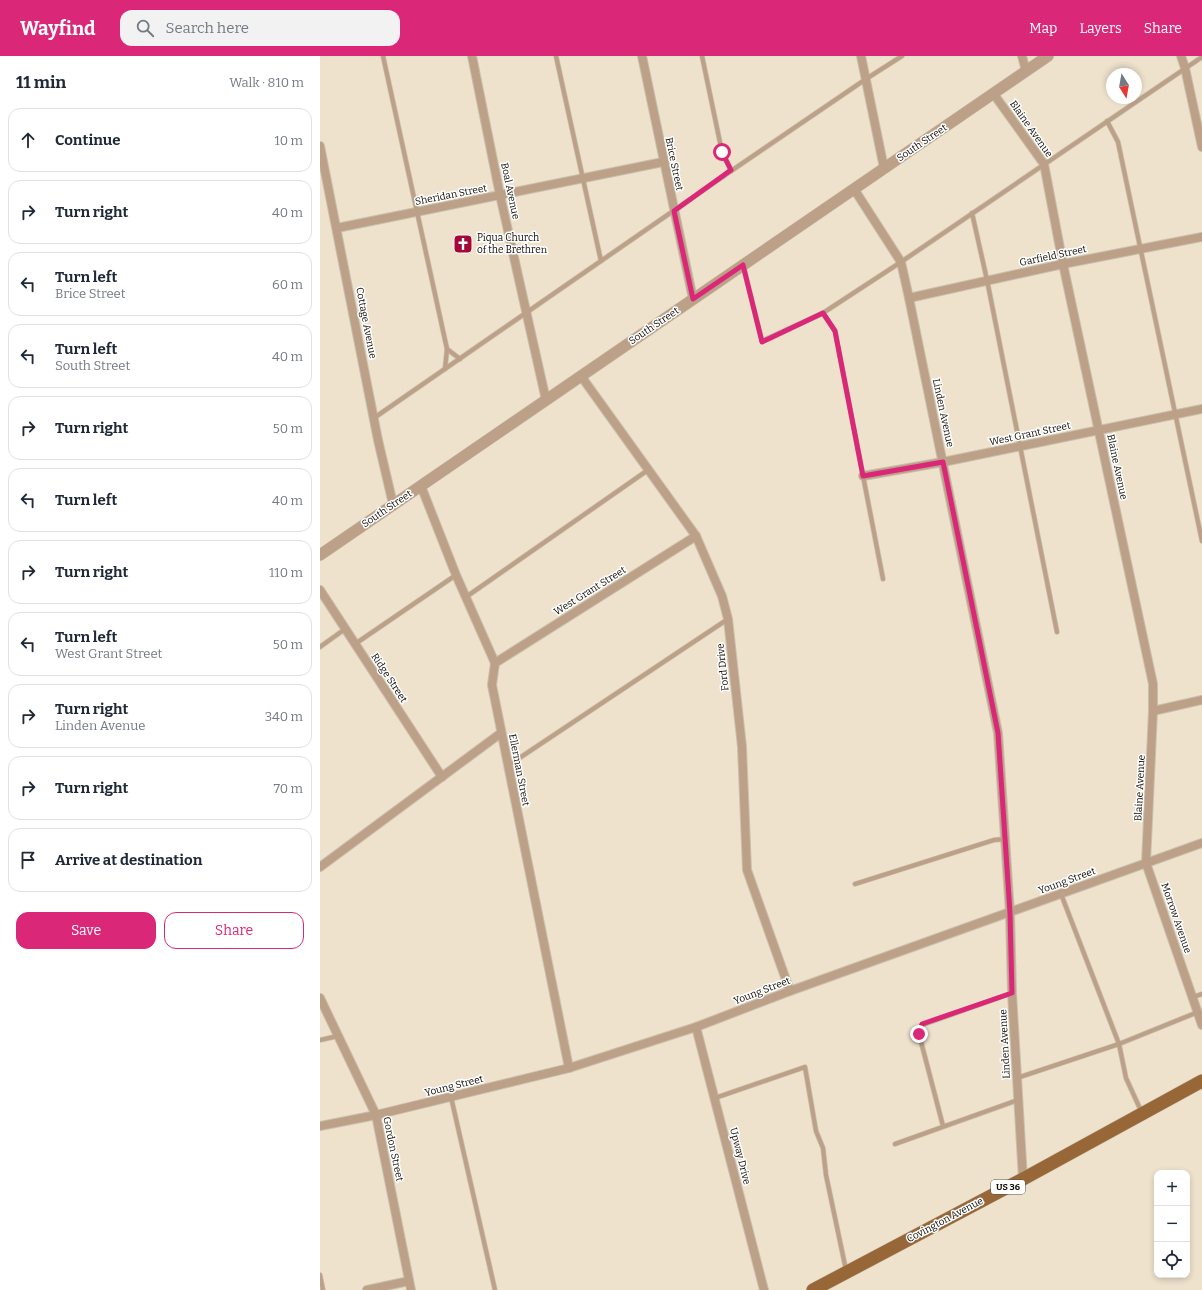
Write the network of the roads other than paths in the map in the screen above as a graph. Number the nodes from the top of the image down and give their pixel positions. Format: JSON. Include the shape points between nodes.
{"nodes":[{"id":1,"x":383,"y":56,"type":"edge"},
{"id":2,"x":472,"y":56,"type":"edge"},
{"id":3,"x":556,"y":56,"type":"edge"},
{"id":4,"x":642,"y":56,"type":"edge"},
{"id":5,"x":702,"y":56,"type":"edge"},
{"id":6,"x":861,"y":56,"type":"edge"},
{"id":7,"x":902,"y":56,"type":"edge"},
{"id":8,"x":1022,"y":56,"type":"edge"},
{"id":9,"x":1048,"y":56,"type":"edge"},
{"id":10,"x":1181,"y":56,"type":"edge"},
{"id":11,"x":1202,"y":57,"type":"edge"},
{"id":12,"x":1185,"y":68,"type":"junction"},
{"id":13,"x":1026,"y":71,"type":"junction"},
{"id":14,"x":866,"y":79,"type":"junction"},
{"id":15,"x":993,"y":93,"type":"junction"},
{"id":16,"x":1107,"y":121,"type":"junction"},
{"id":17,"x":320,"y":146,"type":"edge"},
{"id":18,"x":1202,"y":147,"type":"edge"},
{"id":19,"x":663,"y":162,"type":"junction"},
{"id":20,"x":1044,"y":164,"type":"junction"},
{"id":21,"x":884,"y":168,"type":"junction"},
{"id":22,"x":731,"y":170,"type":"junction"},
{"id":23,"x":582,"y":178,"type":"junction"},
{"id":24,"x":854,"y":189,"type":"junction"},
{"id":25,"x":500,"y":195,"type":"junction"},
{"id":26,"x":674,"y":211,"type":"junction"},
{"id":27,"x":416,"y":212,"type":"junction"},
{"id":28,"x":972,"y":213,"type":"junction"},
{"id":29,"x":337,"y":228,"type":"junction"},
{"id":30,"x":1202,"y":237,"type":"edge"},
{"id":31,"x":1141,"y":249,"type":"junction"},
{"id":32,"x":601,"y":261,"type":"junction"},
{"id":33,"x":901,"y":262,"type":"junction"},
{"id":34,"x":1064,"y":264,"type":"junction"},
{"id":35,"x":743,"y":265,"type":"junction"},
{"id":36,"x":987,"y":280,"type":"junction"},
{"id":37,"x":909,"y":298,"type":"junction"},
{"id":38,"x":693,"y":299,"type":"junction"},
{"id":39,"x":527,"y":313,"type":"junction"},
{"id":40,"x":823,"y":313,"type":"junction"},
{"id":41,"x":447,"y":349,"type":"junction"},
{"id":42,"x":460,"y":359,"type":"junction"},
{"id":43,"x":445,"y":369,"type":"junction"},
{"id":44,"x":581,"y":376,"type":"junction"},
{"id":45,"x":546,"y":400,"type":"junction"},
{"id":46,"x":1202,"y":409,"type":"edge"},
{"id":47,"x":1175,"y":415,"type":"junction"},
{"id":48,"x":374,"y":418,"type":"junction"},
{"id":49,"x":1099,"y":430,"type":"junction"},
{"id":50,"x":1020,"y":446,"type":"junction"},
{"id":51,"x":943,"y":462,"type":"junction"},
{"id":52,"x":648,"y":470,"type":"junction"},
{"id":53,"x":863,"y":476,"type":"junction"},
{"id":54,"x":420,"y":486,"type":"junction"},
{"id":55,"x":393,"y":504,"type":"junction"},
{"id":56,"x":696,"y":536,"type":"junction"},
{"id":57,"x":1202,"y":541,"type":"edge"},
{"id":58,"x":320,"y":555,"type":"edge"},
{"id":59,"x":456,"y":576,"type":"junction"},
{"id":60,"x":883,"y":579,"type":"dead end"},
{"id":61,"x":320,"y":590,"type":"edge"},
{"id":62,"x":466,"y":597,"type":"junction"},
{"id":63,"x":728,"y":619,"type":"junction"},
{"id":64,"x":345,"y":629,"type":"junction"},
{"id":65,"x":1057,"y":632,"type":"dead end"},
{"id":66,"x":355,"y":644,"type":"junction"},
{"id":67,"x":320,"y":647,"type":"edge"},
{"id":68,"x":495,"y":663,"type":"junction"},
{"id":69,"x":1202,"y":700,"type":"edge"},
{"id":70,"x":1153,"y":711,"type":"junction"},
{"id":71,"x":501,"y":733,"type":"junction"},
{"id":72,"x":508,"y":766,"type":"junction"},
{"id":73,"x":442,"y":777,"type":"junction"},
{"id":74,"x":1005,"y":839,"type":"junction"},
{"id":75,"x":1202,"y":843,"type":"edge"},
{"id":76,"x":1146,"y":864,"type":"junction"},
{"id":77,"x":320,"y":868,"type":"edge"},
{"id":78,"x":855,"y":884,"type":"dead end"},
{"id":79,"x":1061,"y":894,"type":"junction"},
{"id":80,"x":1010,"y":913,"type":"junction"},
{"id":81,"x":790,"y":991,"type":"junction"},
{"id":82,"x":1012,"y":993,"type":"junction"},
{"id":83,"x":1202,"y":994,"type":"edge"},
{"id":84,"x":1193,"y":997,"type":"junction"},
{"id":85,"x":320,"y":998,"type":"edge"},
{"id":86,"x":1198,"y":1012,"type":"junction"},
{"id":87,"x":1202,"y":1025,"type":"edge"},
{"id":88,"x":696,"y":1027,"type":"junction"},
{"id":89,"x":338,"y":1036,"type":"junction"},
{"id":90,"x":320,"y":1040,"type":"edge"},
{"id":91,"x":1119,"y":1044,"type":"junction"},
{"id":92,"x":569,"y":1068,"type":"junction"},
{"id":93,"x":1017,"y":1078,"type":"junction"},
{"id":94,"x":1202,"y":1081,"type":"edge"},
{"id":95,"x":451,"y":1097,"type":"junction"},
{"id":96,"x":715,"y":1098,"type":"junction"},
{"id":97,"x":1018,"y":1099,"type":"junction"},
{"id":98,"x":1142,"y":1113,"type":"junction"},
{"id":99,"x":376,"y":1115,"type":"junction"},
{"id":100,"x":320,"y":1126,"type":"edge"},
{"id":101,"x":943,"y":1126,"type":"junction"},
{"id":102,"x":894,"y":1144,"type":"dead end"},
{"id":103,"x":1023,"y":1179,"type":"junction"},
{"id":104,"x":847,"y":1272,"type":"junction"},
{"id":105,"x":320,"y":1275,"type":"edge"},
{"id":106,"x":409,"y":1281,"type":"junction"},
{"id":107,"x":323,"y":1290,"type":"edge"},
{"id":108,"x":367,"y":1290,"type":"edge"},
{"id":109,"x":411,"y":1290,"type":"edge"},
{"id":110,"x":495,"y":1290,"type":"edge"},
{"id":111,"x":764,"y":1290,"type":"edge"},
{"id":112,"x":813,"y":1290,"type":"edge"}],
"edges":[{"from":1,"to":27,"type":"lane"},
{"from":2,"to":25,"type":"street","name":"Boal Avenue"},
{"from":3,"to":23,"type":"lane"},
{"from":4,"to":19,"type":"street","name":"Brice Street"},
{"from":5,"to":22,"type":"lane","via":[[722,152]]},
{"from":6,"to":14,"type":"street"},
{"from":7,"to":14,"type":"lane"},
{"from":8,"to":13,"type":"street"},
{"from":9,"to":13,"type":"street","name":"South Street"},
{"from":10,"to":12,"type":"street"},
{"from":11,"to":12,"type":"lane"},
{"from":12,"to":16,"type":"lane"},
{"from":12,"to":18,"type":"street"},
{"from":13,"to":15,"type":"street","name":"South Street"},
{"from":14,"to":21,"type":"street"},
{"from":14,"to":22,"type":"lane"},
{"from":15,"to":20,"type":"street","name":"Blaine Avenue"},
{"from":15,"to":21,"type":"street","name":"South Street"},
{"from":16,"to":20,"type":"lane"},
{"from":16,"to":31,"type":"lane","via":[[1118,142]]},
{"from":17,"to":29,"type":"street","name":"Cottage Avenue"},
{"from":19,"to":23,"type":"street","name":"Sheridan Street"},
{"from":19,"to":26,"type":"street","name":"Brice Street"},
{"from":20,"to":28,"type":"lane"},
{"from":20,"to":34,"type":"street","name":"Blaine Avenue"},
{"from":21,"to":24,"type":"street","name":"South Street"},
{"from":22,"to":26,"type":"lane"},
{"from":23,"to":25,"type":"street","name":"Sheridan Street"},
{"from":23,"to":32,"type":"lane"},
{"from":24,"to":33,"type":"street","name":"Linden Avenue"},
{"from":24,"to":35,"type":"street","name":"South Street"},
{"from":25,"to":27,"type":"street","name":"Sheridan Street"},
{"from":25,"to":39,"type":"street","name":"Boal Avenue"},
{"from":26,"to":32,"type":"lane"},
{"from":26,"to":38,"type":"street","name":"Brice Street"},
{"from":27,"to":29,"type":"street","name":"Sheridan Street"},
{"from":27,"to":41,"type":"lane"},
{"from":28,"to":33,"type":"lane"},
{"from":28,"to":36,"type":"lane"},
{"from":29,"to":48,"type":"street","name":"Cottage Avenue"},
{"from":30,"to":31,"type":"street","name":"Garfield Street"},
{"from":31,"to":34,"type":"street","name":"Garfield Street"},
{"from":31,"to":47,"type":"lane"},
{"from":32,"to":39,"type":"lane"},
{"from":33,"to":37,"type":"street","name":"Linden Avenue"},
{"from":33,"to":40,"type":"lane"},
{"from":34,"to":36,"type":"street","name":"Garfield Street"},
{"from":34,"to":49,"type":"street","name":"Blaine Avenue"},
{"from":35,"to":38,"type":"street","name":"South Street"},
{"from":35,"to":40,"type":"lane","via":[[762,342]]},
{"from":36,"to":37,"type":"street","name":"Garfield Street"},
{"from":36,"to":50,"type":"lane"},
{"from":37,"to":51,"type":"street","name":"Linden Avenue"},
{"from":38,"to":44,"type":"street","name":"South Street"},
{"from":39,"to":42,"type":"lane"},
{"from":39,"to":45,"type":"street","name":"Boal Avenue"},
{"from":40,"to":53,"type":"lane","via":[[835,331]]},
{"from":41,"to":42,"type":"lane"},
{"from":41,"to":43,"type":"lane"},
{"from":42,"to":43,"type":"lane"},
{"from":43,"to":48,"type":"lane"},
{"from":44,"to":45,"type":"street","name":"South Street"},
{"from":44,"to":52,"type":"street","name":"Ford Drive"},
{"from":45,"to":54,"type":"street","name":"South Street"},
{"from":46,"to":47,"type":"street","name":"West Grant Street"},
{"from":47,"to":49,"type":"street","name":"West Grant Street"},
{"from":47,"to":57,"type":"lane"},
{"from":48,"to":55,"type":"street","name":"Cottage Avenue"},
{"from":49,"to":50,"type":"street","name":"West Grant Street"},
{"from":49,"to":70,"type":"street","name":"Blaine Avenue","via":[[1153,684]]},
{"from":50,"to":51,"type":"street","name":"West Grant Street"},
{"from":50,"to":65,"type":"lane"},
{"from":51,"to":53,"type":"street","name":"West Grant Street"},
{"from":51,"to":74,"type":"street","name":"Linden Avenue","via":[[998,733]]},
{"from":52,"to":56,"type":"street","name":"Ford Drive"},
{"from":52,"to":62,"type":"lane"},
{"from":53,"to":60,"type":"lane"},
{"from":54,"to":55,"type":"street","name":"South Street"},
{"from":54,"to":59,"type":"street"},
{"from":55,"to":58,"type":"street","name":"South Street"},
{"from":56,"to":63,"type":"street","name":"Ford Drive","via":[[722,596]]},
{"from":56,"to":68,"type":"street","name":"West Grant Street"},
{"from":59,"to":62,"type":"street"},
{"from":59,"to":66,"type":"lane"},
{"from":61,"to":64,"type":"street","name":"Ridge Street"},
{"from":62,"to":68,"type":"street"},
{"from":63,"to":72,"type":"lane"},
{"from":63,"to":81,"type":"street","name":"Ford Drive","via":[[742,747],[747,870]]},
{"from":64,"to":66,"type":"street","name":"Ridge Street"},
{"from":64,"to":67,"type":"lane"},
{"from":66,"to":73,"type":"street","name":"Ridge Street"},
{"from":68,"to":71,"type":"street","name":"Ellerman Street","via":[[492,685]]},
{"from":69,"to":70,"type":"street"},
{"from":70,"to":76,"type":"street","name":"Blaine Avenue"},
{"from":71,"to":72,"type":"street","name":"Ellerman Street"},
{"from":71,"to":73,"type":"street"},
{"from":72,"to":92,"type":"street","name":"Ellerman Street"},
{"from":73,"to":77,"type":"street"},
{"from":74,"to":78,"type":"lane","via":[[994,840]]},
{"from":74,"to":80,"type":"street","name":"Linden Avenue"},
{"from":75,"to":76,"type":"street","name":"Young Street"},
{"from":76,"to":79,"type":"street","name":"Young Street"},
{"from":76,"to":84,"type":"street","name":"Morrow Avenue"},
{"from":79,"to":80,"type":"street","name":"Young Street"},
{"from":79,"to":91,"type":"lane"},
{"from":80,"to":81,"type":"street","name":"Young Street"},
{"from":80,"to":82,"type":"street","name":"Linden Avenue"},
{"from":81,"to":88,"type":"street","name":"Young Street"},
{"from":82,"to":93,"type":"street","name":"Linden Avenue"},
{"from":82,"to":101,"type":"lane","via":[[922,1024],[919,1034]]},
{"from":83,"to":84,"type":"lane"},
{"from":84,"to":86,"type":"street","name":"Morrow Avenue"},
{"from":85,"to":89,"type":"street","name":"Gordon Street"},
{"from":86,"to":87,"type":"street","name":"Morrow Avenue"},
{"from":86,"to":91,"type":"lane"},
{"from":88,"to":92,"type":"street","name":"Young Street"},
{"from":88,"to":96,"type":"street","name":"Upway Drive"},
{"from":89,"to":90,"type":"lane"},
{"from":89,"to":99,"type":"street","name":"Gordon Street"},
{"from":91,"to":93,"type":"lane"},
{"from":91,"to":98,"type":"lane","via":[[1126,1078]]},
{"from":92,"to":95,"type":"street","name":"Young Street"},
{"from":93,"to":97,"type":"street","name":"Linden Avenue"},
{"from":94,"to":98,"type":"main road","name":"Covington Avenue","number":"US 36"},
{"from":95,"to":99,"type":"street","name":"Young Street"},
{"from":95,"to":110,"type":"lane"},
{"from":96,"to":104,"type":"lane","via":[[805,1067],[816,1131],[822,1148]]},
{"from":96,"to":111,"type":"street","name":"Upway Drive"},
{"from":97,"to":101,"type":"lane"},
{"from":97,"to":103,"type":"street","name":"Linden Avenue"},
{"from":98,"to":103,"type":"main road","name":"Covington Avenue","number":"US 36"},
{"from":99,"to":100,"type":"street","name":"Young Street"},
{"from":99,"to":106,"type":"street","name":"Gordon Street"},
{"from":101,"to":102,"type":"lane"},
{"from":103,"to":104,"type":"main road","name":"Covington Avenue","number":"US 36"},
{"from":104,"to":112,"type":"main road","name":"Covington Avenue","number":"US 36"},
{"from":105,"to":107,"type":"lane"},
{"from":106,"to":108,"type":"street"},
{"from":106,"to":109,"type":"street","name":"Gordon Street"}]}
